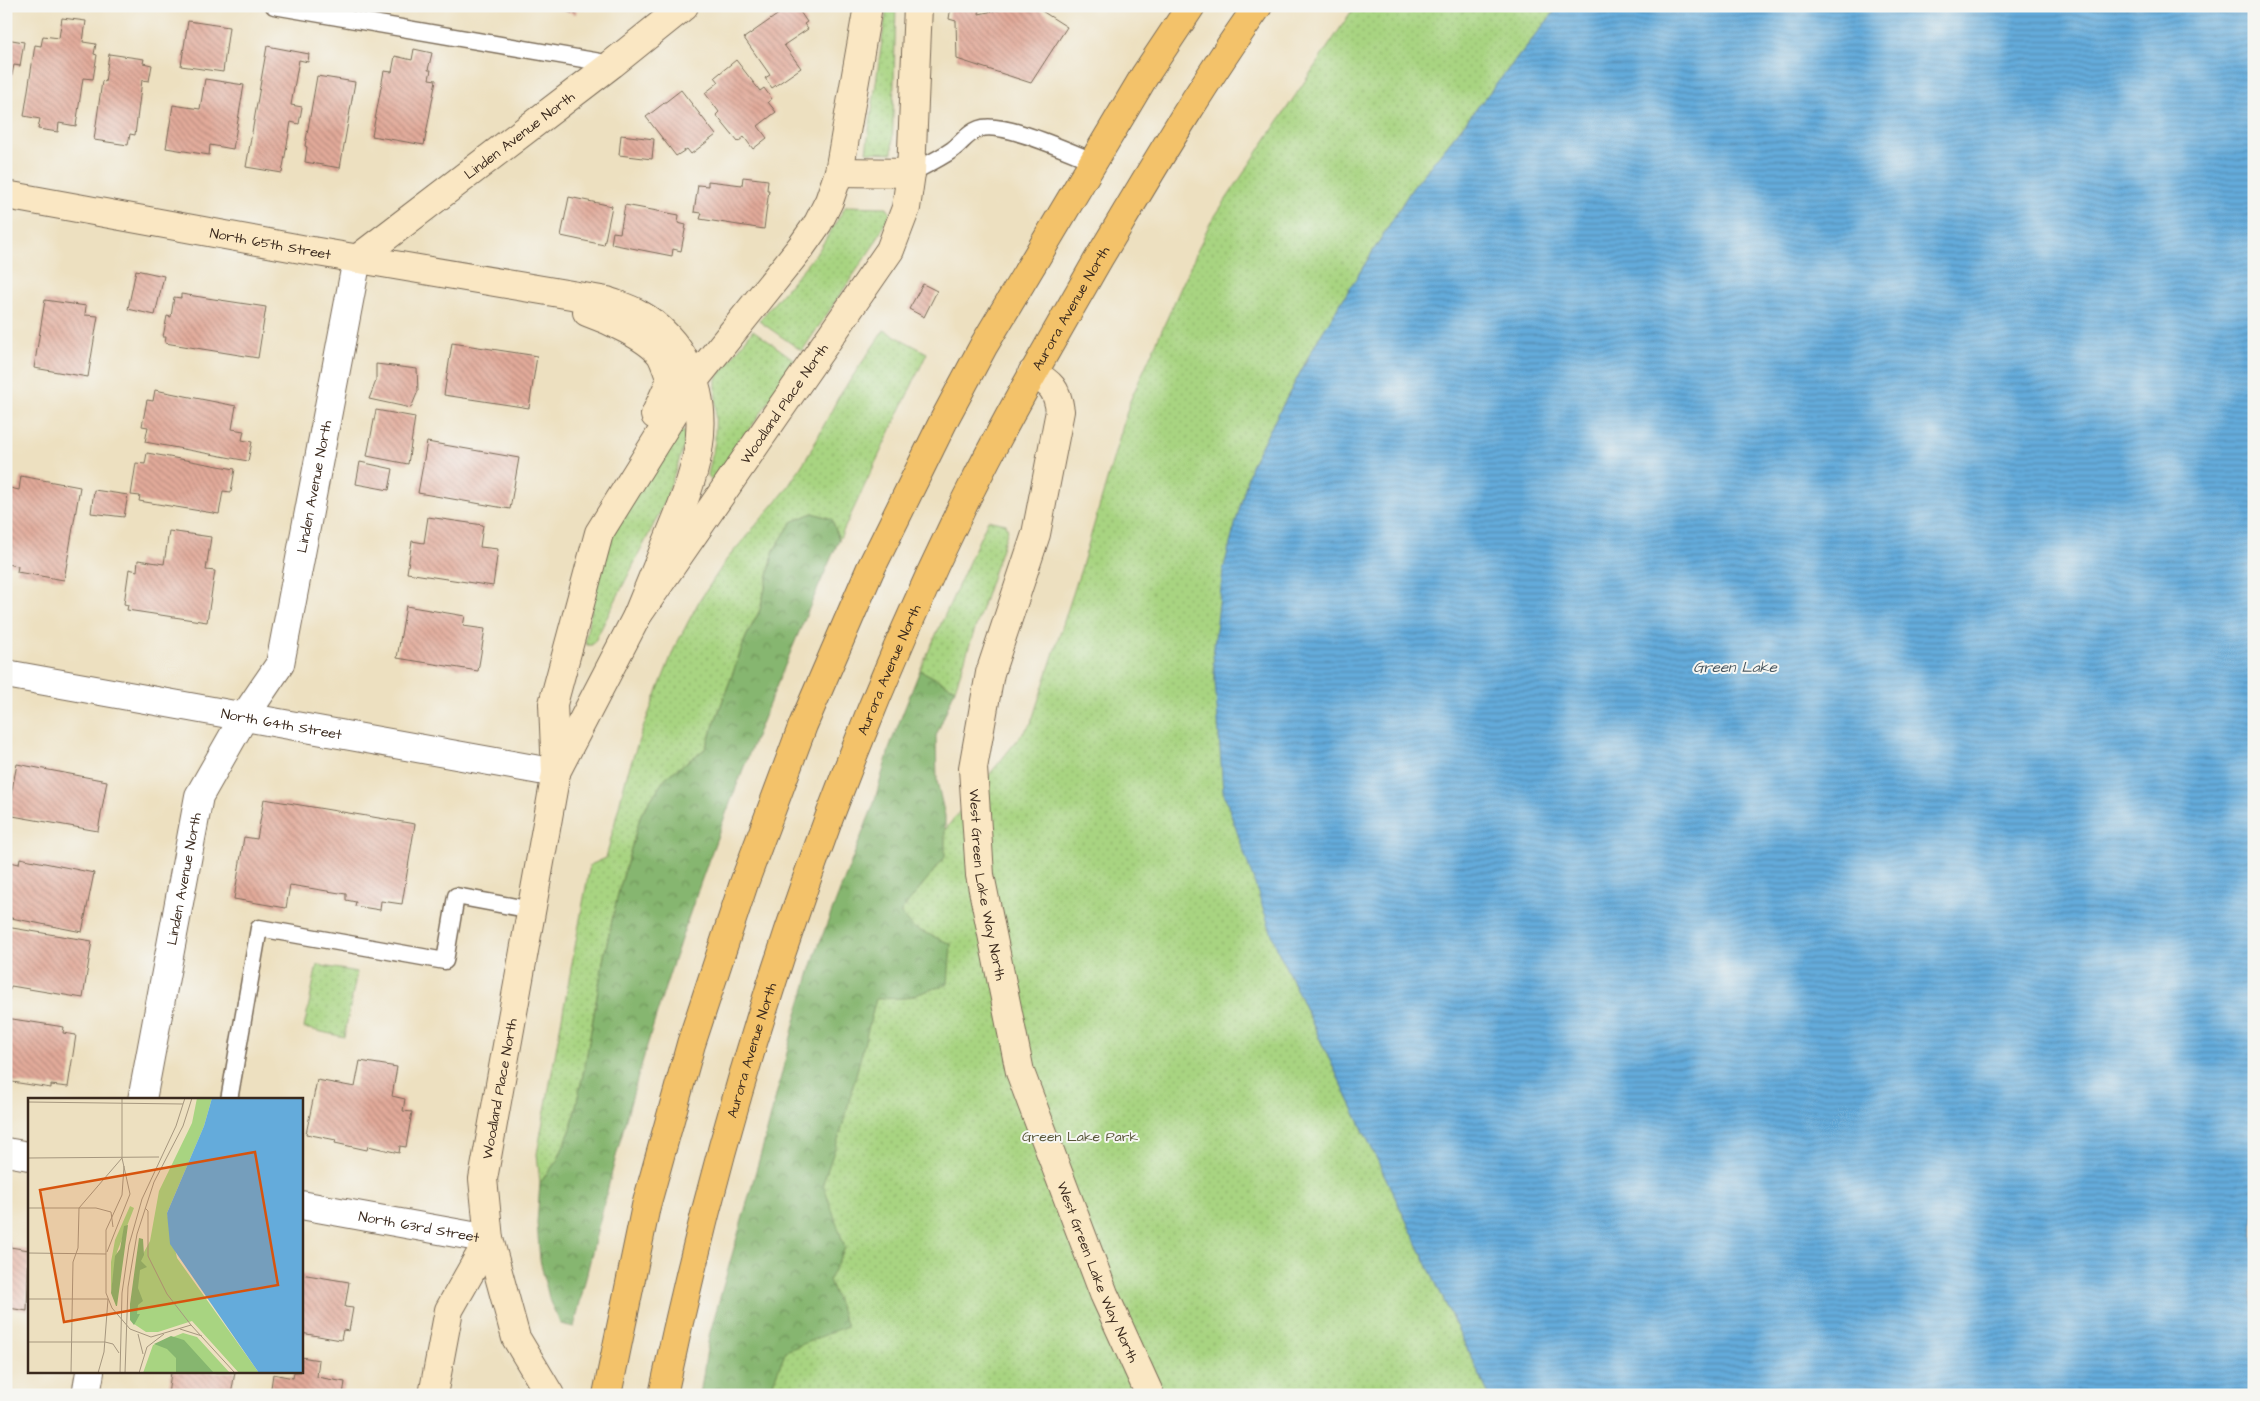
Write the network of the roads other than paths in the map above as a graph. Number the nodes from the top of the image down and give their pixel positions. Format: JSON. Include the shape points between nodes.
{"nodes":[{"id":1,"x":274,"y":6,"type":"edge"},
{"id":2,"x":684,"y":6,"type":"edge"},
{"id":3,"x":868,"y":6,"type":"edge"},
{"id":4,"x":918,"y":6,"type":"edge"},
{"id":5,"x":1191,"y":6,"type":"edge"},
{"id":6,"x":1258,"y":6,"type":"edge"},
{"id":7,"x":612,"y":64,"type":"junction"},
{"id":8,"x":1093,"y":161,"type":"junction"},
{"id":9,"x":839,"y":172,"type":"junction"},
{"id":10,"x":911,"y":173,"type":"junction"},
{"id":11,"x":6,"y":195,"type":"edge"},
{"id":12,"x":357,"y":259,"type":"junction"},
{"id":13,"x":535,"y":289,"type":"junction"},
{"id":14,"x":1032,"y":373,"type":"junction"},
{"id":15,"x":695,"y":379,"type":"junction"},
{"id":16,"x":598,"y":533,"type":"junction"},
{"id":17,"x":637,"y":616,"type":"junction"},
{"id":18,"x":6,"y":674,"type":"edge"},
{"id":19,"x":244,"y":717,"type":"junction"},
{"id":20,"x":556,"y":774,"type":"junction"},
{"id":21,"x":532,"y":910,"type":"junction"},
{"id":22,"x":142,"y":1098,"type":"edge"},
{"id":23,"x":229,"y":1098,"type":"edge"},
{"id":24,"x":6,"y":1152,"type":"edge"},
{"id":25,"x":28,"y":1156,"type":"edge"},
{"id":26,"x":302,"y":1205,"type":"edge"},
{"id":27,"x":489,"y":1239,"type":"junction"},
{"id":28,"x":90,"y":1374,"type":"edge"},
{"id":29,"x":86,"y":1395,"type":"edge"},
{"id":30,"x":434,"y":1395,"type":"edge"},
{"id":31,"x":550,"y":1395,"type":"edge"},
{"id":32,"x":607,"y":1395,"type":"edge"},
{"id":33,"x":663,"y":1395,"type":"edge"},
{"id":34,"x":1150,"y":1395,"type":"edge"}],
"edges":[{"from":1,"to":7,"type":"lane"},
{"from":2,"to":7,"type":"main road","name":"Linden Avenue North"},
{"from":3,"to":9,"type":"main road","name":"Woodland Place North"},
{"from":4,"to":10,"type":"main road","name":"Woodland Place North"},
{"from":5,"to":8,"type":"highway"},
{"from":6,"to":14,"type":"highway","name":"Aurora Avenue North","via":[[1174,131]]},
{"from":7,"to":12,"type":"main road","name":"Linden Avenue North"},
{"from":8,"to":10,"type":"lane","via":[[993,127],[980,128],[966,135],[953,149]]},
{"from":8,"to":32,"type":"highway","via":[[1017,286],[945,418],[870,570],[803,725],[744,883],[691,1044],[646,1206]]},
{"from":9,"to":10,"type":"main road"},
{"from":9,"to":15,"type":"main road","name":"Woodland Place North","via":[[829,201],[801,248]]},
{"from":10,"to":17,"type":"main road","name":"Woodland Place North","via":[[906,208],[890,250]]},
{"from":11,"to":12,"type":"main road","name":"North 65th Street"},
{"from":12,"to":13,"type":"main road","name":"North 65th Street"},
{"from":12,"to":19,"type":"street","name":"Linden Avenue North","via":[[280,664]]},
{"from":13,"to":15,"type":"main road","name":"North 65th Street","via":[[607,301],[639,314],[666,334],[681,352]]},
{"from":13,"to":16,"type":"main road","via":[[639,337],[661,356],[671,380]]},
{"from":14,"to":33,"type":"highway","name":"Aurora Avenue North","via":[[966,500],[907,627],[852,757],[802,889],[758,1023],[719,1159]]},
{"from":14,"to":34,"type":"main road","name":"West Green Lake Way North","via":[[1058,395],[1060,410],[1036,534],[990,673],[973,768],[980,875],[1020,1072],[1104,1294]]},
{"from":15,"to":16,"type":"main road","name":"Woodland Place North"},
{"from":15,"to":17,"type":"main road","name":"North 65th Street","via":[[702,428],[690,487]]},
{"from":16,"to":20,"type":"main road","name":"Woodland Place North","via":[[553,704]]},
{"from":17,"to":20,"type":"main road","name":"Woodland Place North"},
{"from":18,"to":19,"type":"street","name":"North 64th Street"},
{"from":19,"to":20,"type":"street","name":"North 64th Street"},
{"from":19,"to":22,"type":"street","name":"Linden Avenue North","via":[[199,796]]},
{"from":20,"to":21,"type":"main road","name":"Woodland Place North"},
{"from":21,"to":23,"type":"lane","via":[[456,896],[445,961],[259,928]]},
{"from":21,"to":27,"type":"main road","name":"Woodland Place North","via":[[483,1179]]},
{"from":24,"to":25,"type":"street"},
{"from":26,"to":27,"type":"street","name":"North 63rd Street"},
{"from":27,"to":30,"type":"main road","via":[[449,1310]]},
{"from":27,"to":31,"type":"main road","name":"North 63rd Street","via":[[516,1338]]},
{"from":28,"to":29,"type":"street"}]}
